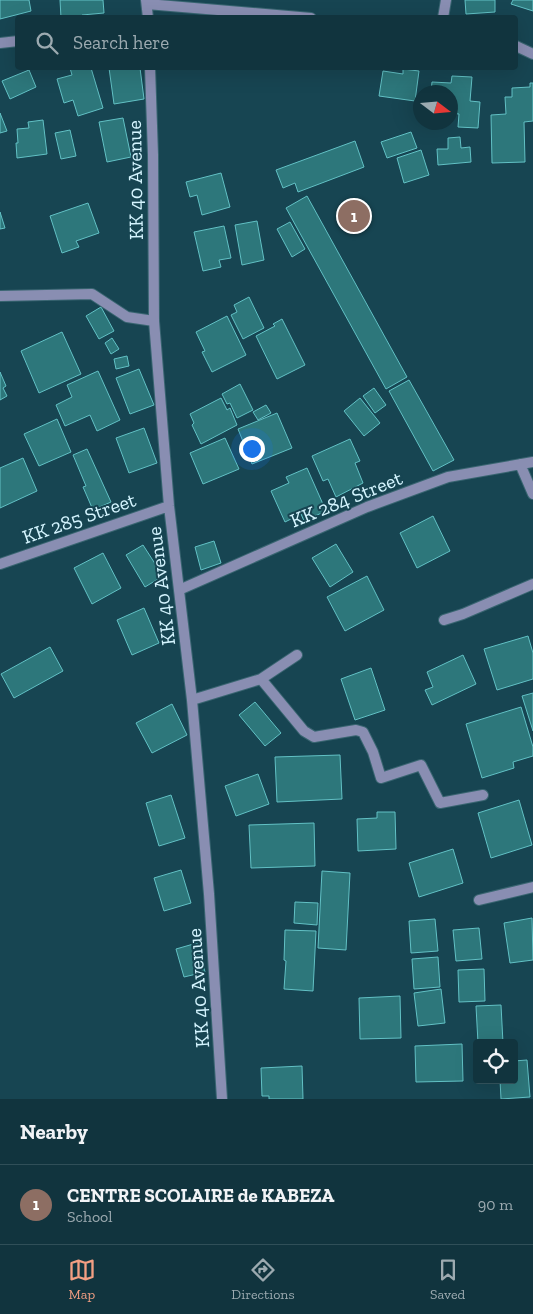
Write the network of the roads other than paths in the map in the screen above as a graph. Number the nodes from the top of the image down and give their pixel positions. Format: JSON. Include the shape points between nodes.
{"nodes":[{"id":1,"x":446,"y":0,"type":"edge"},
{"id":2,"x":147,"y":2,"type":"edge"},
{"id":3,"x":148,"y":15,"type":"edge"},
{"id":4,"x":280,"y":15,"type":"edge"},
{"id":5,"x":444,"y":15,"type":"edge"},
{"id":6,"x":15,"y":41,"type":"edge"},
{"id":7,"x":0,"y":43,"type":"edge"},
{"id":8,"x":518,"y":47,"type":"edge"},
{"id":9,"x":533,"y":54,"type":"edge"},
{"id":10,"x":150,"y":70,"type":"edge"},
{"id":11,"x":0,"y":296,"type":"edge"},
{"id":12,"x":154,"y":322,"type":"junction"},
{"id":13,"x":533,"y":462,"type":"edge"},
{"id":14,"x":520,"y":464,"type":"junction"},
{"id":15,"x":533,"y":494,"type":"edge"},
{"id":16,"x":169,"y":506,"type":"junction"},
{"id":17,"x":0,"y":564,"type":"edge"},
{"id":18,"x":533,"y":584,"type":"edge"},
{"id":19,"x":179,"y":590,"type":"junction"},
{"id":20,"x":444,"y":620,"type":"dead end"},
{"id":21,"x":297,"y":655,"type":"dead end"},
{"id":22,"x":261,"y":679,"type":"junction"},
{"id":23,"x":192,"y":700,"type":"junction"},
{"id":24,"x":483,"y":795,"type":"dead end"},
{"id":25,"x":533,"y":887,"type":"edge"},
{"id":26,"x":479,"y":900,"type":"dead end"},
{"id":27,"x":222,"y":1099,"type":"edge"}],
"edges":[{"from":1,"to":5,"type":"street"},
{"from":2,"to":3,"type":"street"},
{"from":2,"to":4,"type":"street"},
{"from":6,"to":7,"type":"street"},
{"from":8,"to":9,"type":"street"},
{"from":10,"to":12,"type":"street","name":"KK 40 Avenue","via":[[154,155]]},
{"from":11,"to":12,"type":"street","via":[[92,294],[126,317]]},
{"from":12,"to":16,"type":"street","name":"KK 40 Avenue"},
{"from":13,"to":14,"type":"street","name":"KK 284 Street"},
{"from":14,"to":15,"type":"street"},
{"from":14,"to":19,"type":"street","name":"KK 284 Street","via":[[448,477],[376,503]]},
{"from":16,"to":17,"type":"street","name":"KK 285 Street"},
{"from":16,"to":19,"type":"street","name":"KK 40 Avenue"},
{"from":18,"to":20,"type":"street"},
{"from":19,"to":23,"type":"street","name":"KK 40 Avenue"},
{"from":21,"to":22,"type":"street"},
{"from":22,"to":23,"type":"street"},
{"from":22,"to":24,"type":"street","via":[[304,731],[314,737],[356,730],[362,732],[373,752],[381,778],[421,765],[440,803]]},
{"from":23,"to":27,"type":"street","name":"KK 40 Avenue"},
{"from":25,"to":26,"type":"street"}]}
